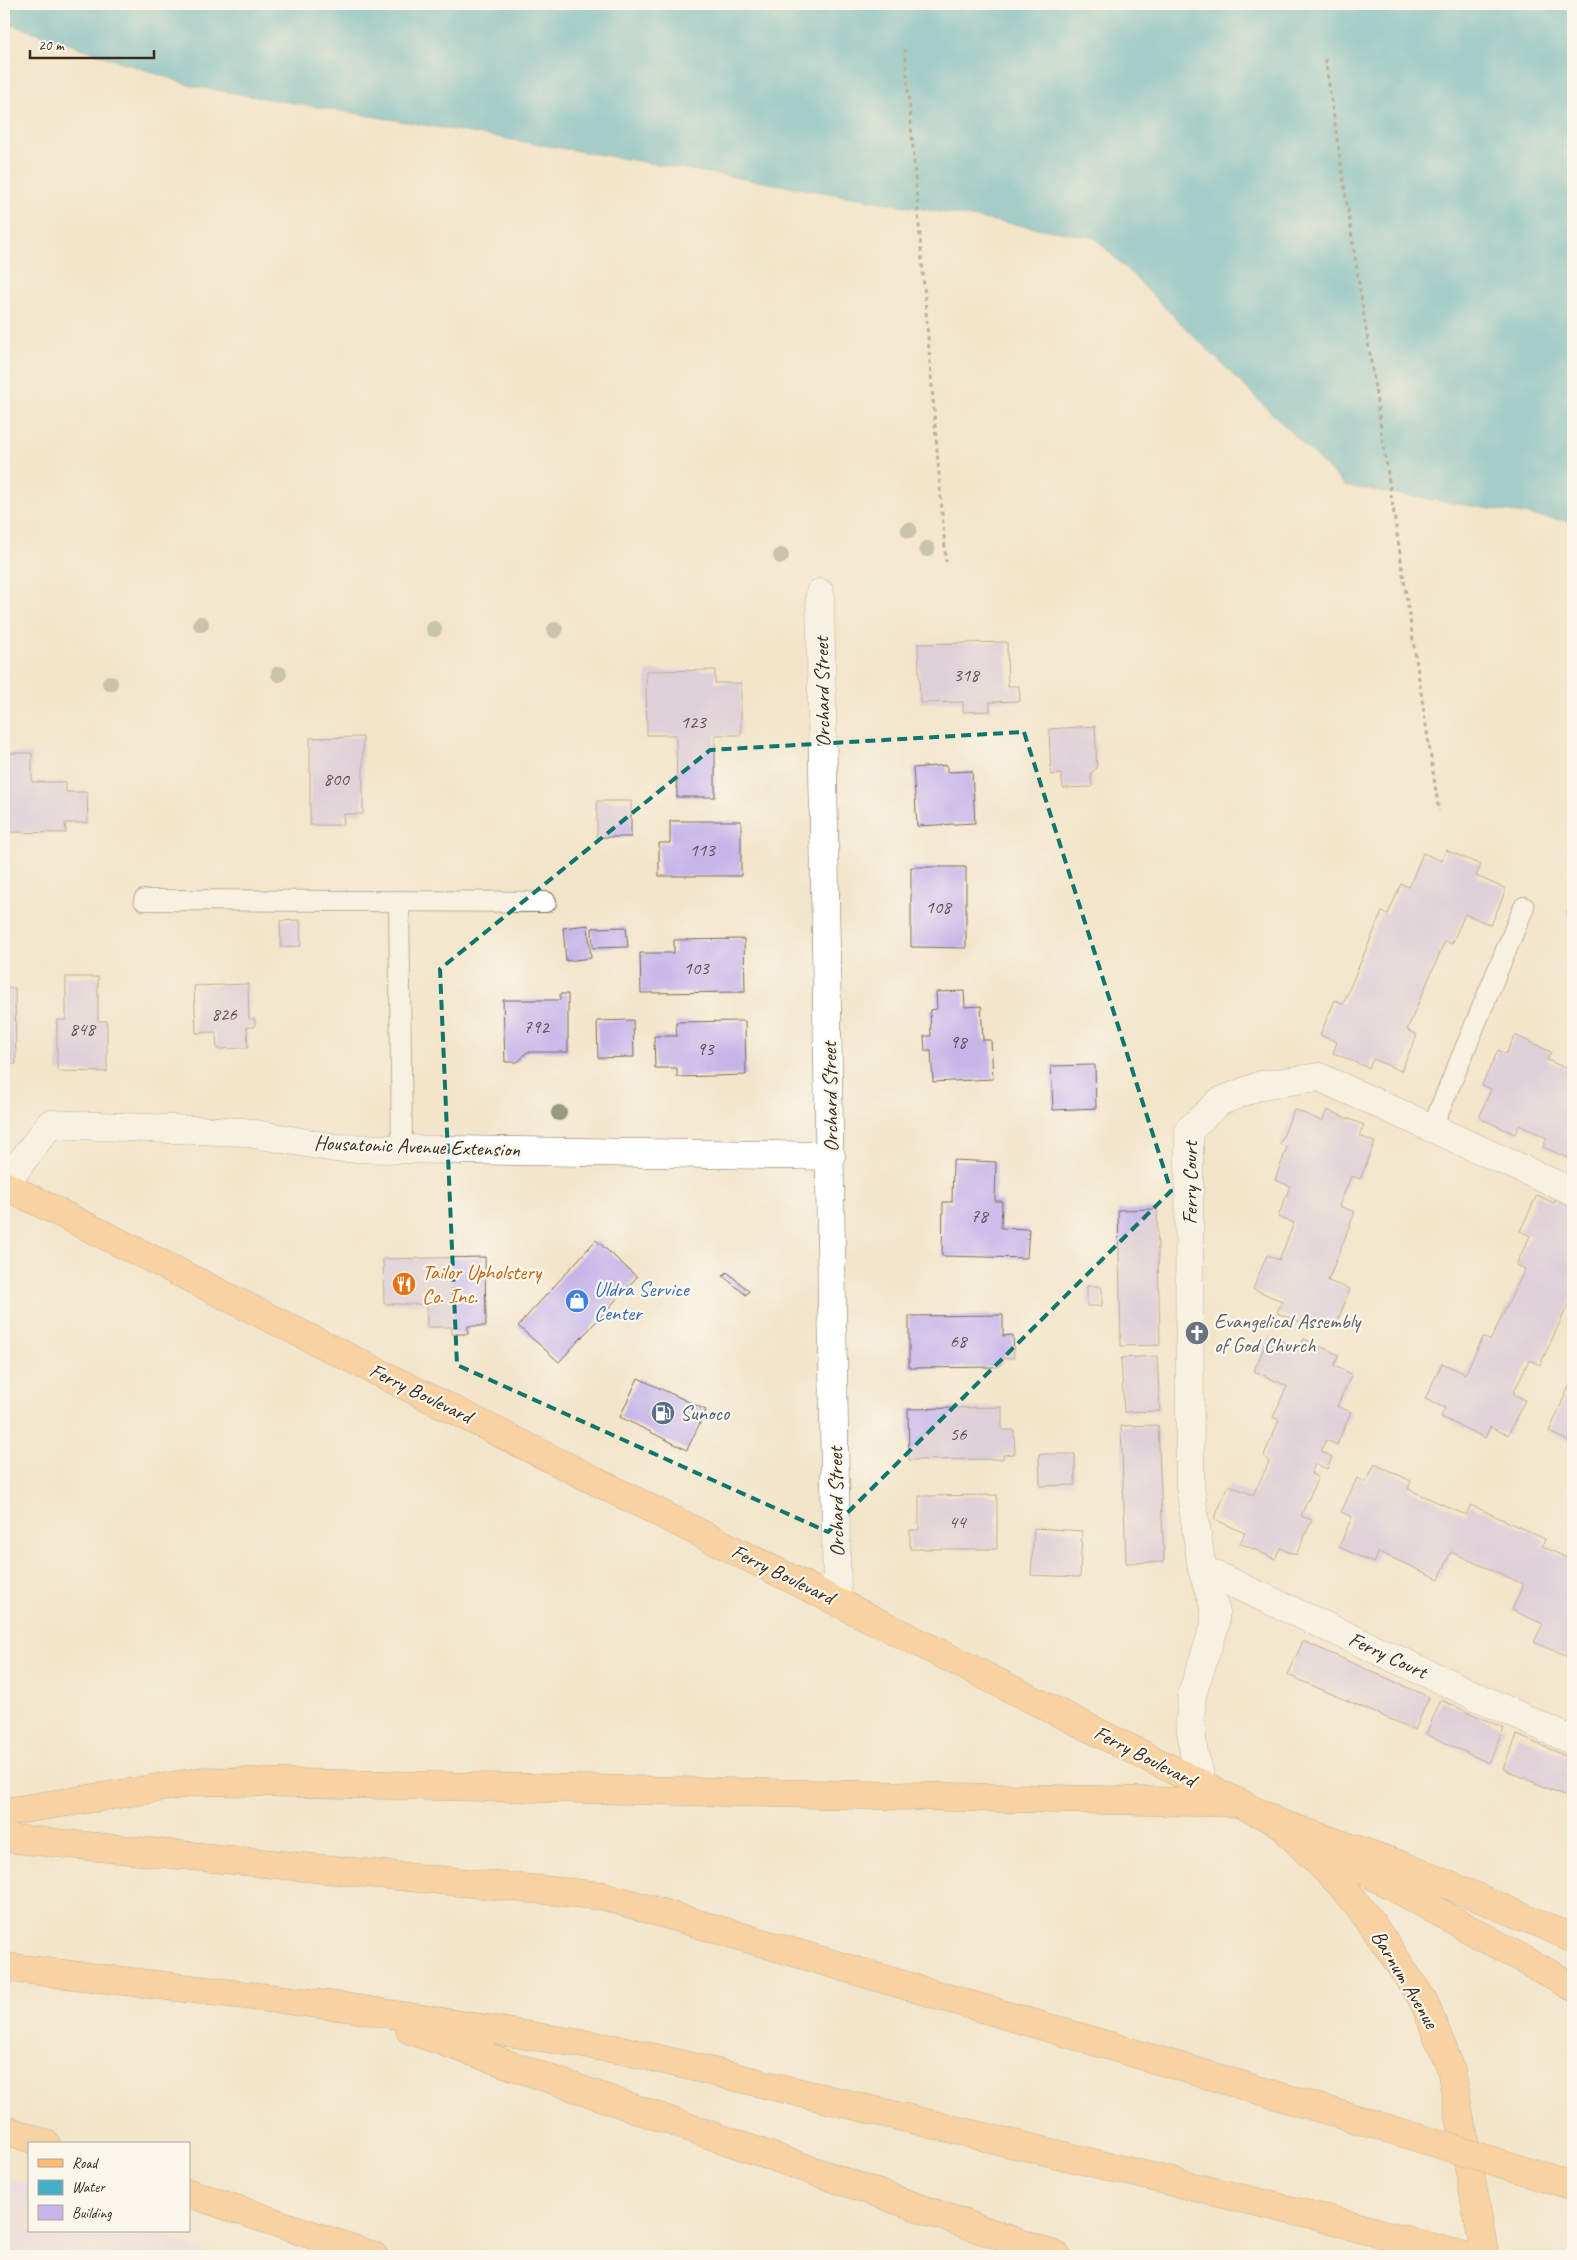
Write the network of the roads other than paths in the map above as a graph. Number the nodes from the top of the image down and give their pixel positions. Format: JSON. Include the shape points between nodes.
{"nodes":[{"id":1,"x":820,"y":593,"type":"dead end"},
{"id":2,"x":144,"y":900,"type":"dead end"},
{"id":3,"x":399,"y":901,"type":"junction"},
{"id":4,"x":546,"y":902,"type":"dead end"},
{"id":5,"x":1524,"y":907,"type":"dead end"},
{"id":6,"x":1432,"y":1128,"type":"junction"},
{"id":7,"x":402,"y":1149,"type":"junction"},
{"id":8,"x":831,"y":1156,"type":"junction"},
{"id":9,"x":4,"y":1185,"type":"edge"},
{"id":10,"x":1573,"y":1192,"type":"edge"},
{"id":11,"x":1202,"y":1570,"type":"junction"},
{"id":12,"x":838,"y":1601,"type":"junction"},
{"id":13,"x":1573,"y":1741,"type":"edge"},
{"id":14,"x":1203,"y":1786,"type":"junction"},
{"id":15,"x":1240,"y":1804,"type":"junction"},
{"id":16,"x":4,"y":1812,"type":"edge"},
{"id":17,"x":1280,"y":1823,"type":"junction"},
{"id":18,"x":4,"y":1838,"type":"edge"},
{"id":19,"x":1573,"y":1938,"type":"edge"},
{"id":20,"x":4,"y":1967,"type":"edge"},
{"id":21,"x":1573,"y":1987,"type":"edge"},
{"id":22,"x":345,"y":2007,"type":"junction"},
{"id":23,"x":4,"y":2129,"type":"edge"},
{"id":24,"x":40,"y":2142,"type":"edge"},
{"id":25,"x":1573,"y":2186,"type":"edge"},
{"id":26,"x":190,"y":2193,"type":"edge"},
{"id":27,"x":374,"y":2256,"type":"edge"},
{"id":28,"x":1058,"y":2256,"type":"edge"},
{"id":29,"x":1464,"y":2256,"type":"edge"},
{"id":30,"x":1485,"y":2256,"type":"edge"}],
"edges":[{"from":1,"to":8,"type":"street","name":"Orchard Street"},
{"from":2,"to":3,"type":"lane"},
{"from":3,"to":4,"type":"lane"},
{"from":3,"to":7,"type":"lane"},
{"from":5,"to":6,"type":"lane"},
{"from":6,"to":10,"type":"street","name":"Ferry Court"},
{"from":6,"to":11,"type":"street","name":"Ferry Court","via":[[1319,1077],[1261,1085],[1219,1102],[1190,1130],[1190,1486]]},
{"from":7,"to":8,"type":"street","name":"Housatonic Avenue Extension"},
{"from":7,"to":9,"type":"street","name":"Housatonic Avenue Extension","via":[[336,1148],[244,1132],[50,1124]]},
{"from":8,"to":12,"type":"street","name":"Orchard Street"},
{"from":9,"to":12,"type":"main road","name":"Ferry Boulevard"},
{"from":11,"to":13,"type":"street","name":"Ferry Court"},
{"from":11,"to":14,"type":"street","name":"Ferry Court","via":[[1215,1609],[1215,1625],[1192,1694],[1190,1721],[1194,1754]]},
{"from":12,"to":14,"type":"main road","name":"Ferry Boulevard"},
{"from":14,"to":15,"type":"main road","name":"Ferry Boulevard"},
{"from":15,"to":16,"type":"main road","via":[[202,1781]]},
{"from":15,"to":17,"type":"main road","name":"Ferry Boulevard"},
{"from":17,"to":19,"type":"main road","name":"Ferry Boulevard","via":[[1404,1866]]},
{"from":17,"to":21,"type":"main road"},
{"from":17,"to":30,"type":"main road","name":"Barnum Avenue","via":[[1352,1899],[1423,2000],[1451,2068]]},
{"from":18,"to":25,"type":"main road","bridge":true,"via":[[604,1896]]},
{"from":20,"to":22,"type":"main road"},
{"from":22,"to":28,"type":"main road"},
{"from":22,"to":29,"type":"main road","via":[[622,2050]]},
{"from":23,"to":24,"type":"main road"},
{"from":26,"to":27,"type":"main road"}]}
